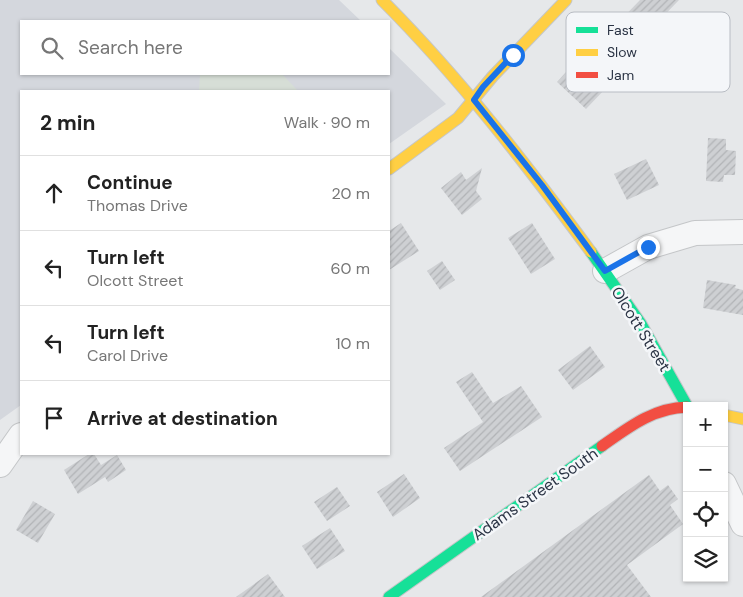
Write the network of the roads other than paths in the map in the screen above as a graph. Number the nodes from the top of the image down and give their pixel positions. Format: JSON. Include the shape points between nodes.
{"nodes":[{"id":1,"x":382,"y":0,"type":"edge"},
{"id":2,"x":566,"y":0,"type":"edge"},
{"id":3,"x":474,"y":100,"type":"junction"},
{"id":4,"x":390,"y":168,"type":"edge"},
{"id":5,"x":743,"y":232,"type":"edge"},
{"id":6,"x":605,"y":271,"type":"junction"},
{"id":7,"x":685,"y":402,"type":"edge"},
{"id":8,"x":683,"y":406,"type":"edge"},
{"id":9,"x":728,"y":416,"type":"edge"},
{"id":10,"x":743,"y":419,"type":"edge"},
{"id":11,"x":20,"y":436,"type":"edge"},
{"id":12,"x":0,"y":465,"type":"edge"},
{"id":13,"x":728,"y":492,"type":"edge"},
{"id":14,"x":743,"y":524,"type":"edge"},
{"id":15,"x":391,"y":597,"type":"edge"}],
"edges":[{"from":1,"to":3,"type":"street","name":"Olcott Street"},
{"from":2,"to":3,"type":"street"},
{"from":3,"to":4,"type":"street","via":[[458,118]]},
{"from":3,"to":6,"type":"street","name":"Olcott Street"},
{"from":5,"to":6,"type":"street","via":[[695,233],[648,247]]},
{"from":6,"to":7,"type":"street","name":"Olcott Street","via":[[640,322]]},
{"from":8,"to":15,"type":"street","name":"Adams Street South","via":[[646,416]]},
{"from":9,"to":10,"type":"street"},
{"from":11,"to":12,"type":"street"},
{"from":13,"to":14,"type":"street"}]}
